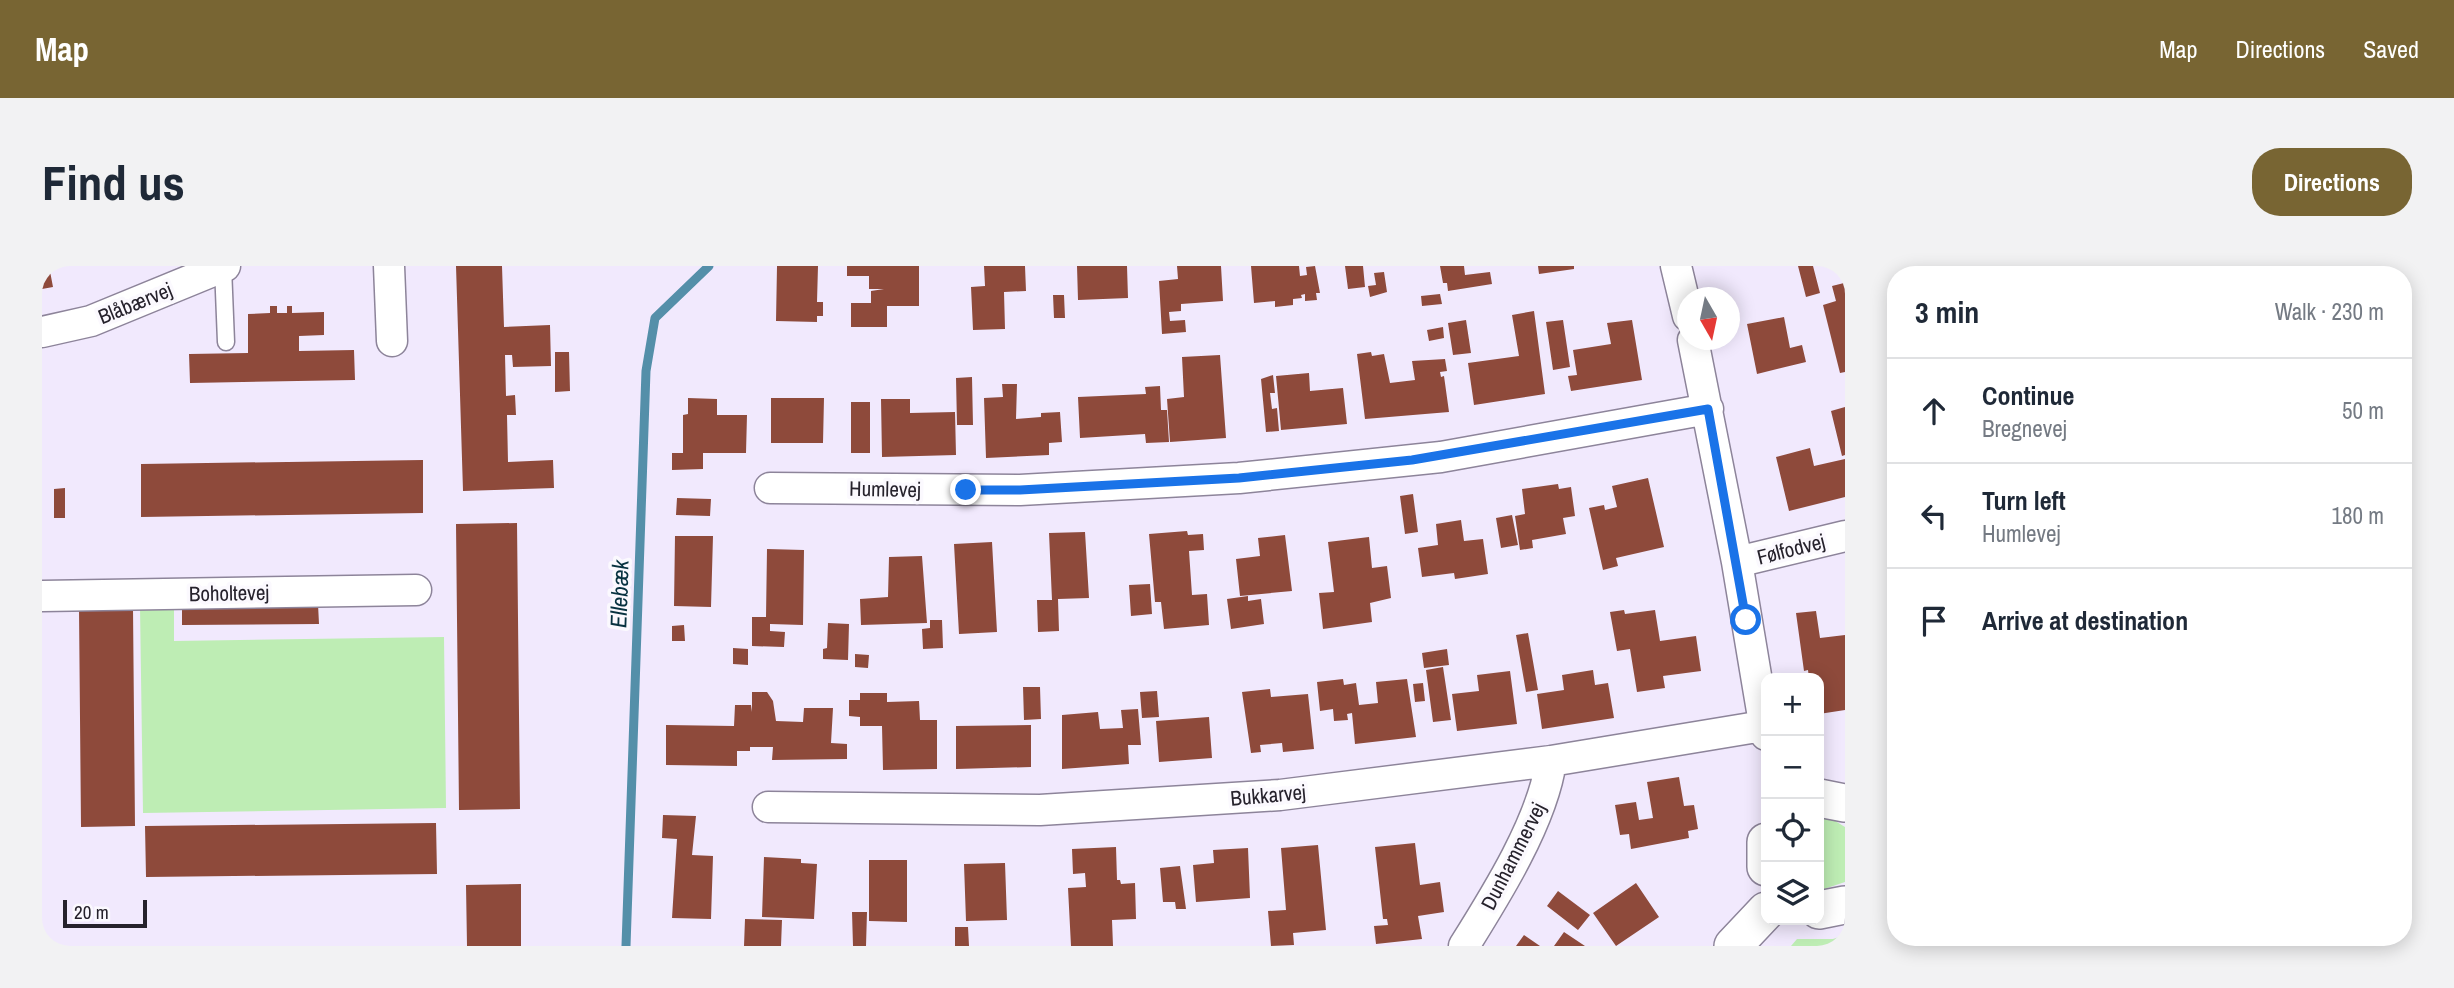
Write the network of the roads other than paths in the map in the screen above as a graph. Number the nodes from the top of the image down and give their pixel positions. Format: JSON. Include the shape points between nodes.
{"nodes":[{"id":1,"x":389,"y":266,"type":"edge"},
{"id":2,"x":1676,"y":266,"type":"edge"},
{"id":3,"x":224,"y":267,"type":"edge"},
{"id":4,"x":1681,"y":287,"type":"edge"},
{"id":5,"x":42,"y":332,"type":"edge"},
{"id":6,"x":392,"y":341,"type":"dead end"},
{"id":7,"x":226,"y":342,"type":"dead end"},
{"id":8,"x":1695,"y":350,"type":"edge"},
{"id":9,"x":1708,"y":409,"type":"junction"},
{"id":10,"x":769,"y":488,"type":"dead end"},
{"id":11,"x":1845,"y":536,"type":"edge"},
{"id":12,"x":1737,"y":562,"type":"junction"},
{"id":13,"x":416,"y":590,"type":"dead end"},
{"id":14,"x":42,"y":596,"type":"edge"},
{"id":15,"x":1761,"y":706,"type":"edge"},
{"id":16,"x":1761,"y":731,"type":"edge"},
{"id":17,"x":1551,"y":761,"type":"junction"},
{"id":18,"x":1824,"y":798,"type":"edge"},
{"id":19,"x":1845,"y":803,"type":"edge"},
{"id":20,"x":768,"y":807,"type":"dead end"},
{"id":21,"x":1845,"y":905,"type":"edge"},
{"id":22,"x":1824,"y":909,"type":"edge"},
{"id":23,"x":1761,"y":916,"type":"edge"},
{"id":24,"x":1464,"y":946,"type":"edge"},
{"id":25,"x":1733,"y":946,"type":"edge"}],
"edges":[{"from":1,"to":6,"type":"street"},
{"from":2,"to":4,"type":"street"},
{"from":3,"to":5,"type":"street","name":"Blåbærvej","via":[[91,321]]},
{"from":3,"to":7,"type":"lane"},
{"from":8,"to":9,"type":"street"},
{"from":9,"to":10,"type":"street","name":"Humlevej","via":[[1441,457],[1239,478],[1020,490]]},
{"from":9,"to":12,"type":"street"},
{"from":11,"to":12,"type":"street","name":"Følfodvej"},
{"from":12,"to":15,"type":"street"},
{"from":13,"to":14,"type":"street","name":"Boholtevej"},
{"from":16,"to":17,"type":"street","name":"Bukkarvej"},
{"from":17,"to":20,"type":"street","name":"Bukkarvej","via":[[1280,795],[1040,810]]},
{"from":17,"to":24,"type":"street","name":"Dunhammervej","via":[[1548,784],[1510,869]]},
{"from":18,"to":19,"type":"street"},
{"from":21,"to":22,"type":"street"},
{"from":23,"to":25,"type":"street"}]}
